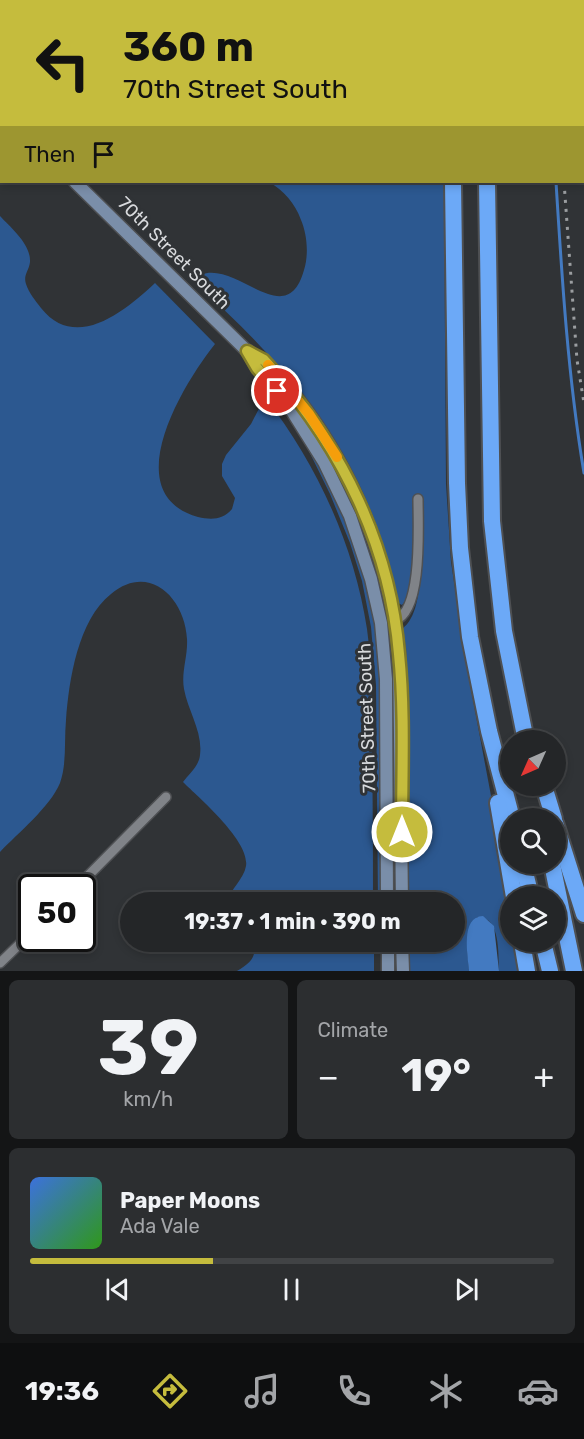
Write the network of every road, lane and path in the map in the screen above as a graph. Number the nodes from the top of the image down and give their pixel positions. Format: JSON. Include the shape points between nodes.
{"nodes":[{"id":1,"x":76,"y":183,"type":"edge"},
{"id":2,"x":453,"y":183,"type":"edge"},
{"id":3,"x":487,"y":183,"type":"edge"},
{"id":4,"x":247,"y":351,"type":"junction"},
{"id":5,"x":418,"y":499,"type":"dead end"},
{"id":6,"x":395,"y":620,"type":"junction"},
{"id":7,"x":507,"y":652,"type":"junction"},
{"id":8,"x":524,"y":730,"type":"edge"},
{"id":9,"x":529,"y":730,"type":"edge"},
{"id":10,"x":489,"y":731,"type":"junction"},
{"id":11,"x":166,"y":797,"type":"dead end"},
{"id":12,"x":509,"y":808,"type":"edge"},
{"id":13,"x":566,"y":858,"type":"edge"},
{"id":14,"x":90,"y":874,"type":"edge"},
{"id":15,"x":554,"y":874,"type":"edge"},
{"id":16,"x":512,"y":886,"type":"edge"},
{"id":17,"x":387,"y":892,"type":"edge"},
{"id":18,"x":402,"y":892,"type":"edge"},
{"id":19,"x":584,"y":914,"type":"edge"},
{"id":20,"x":18,"y":945,"type":"edge"},
{"id":21,"x":388,"y":952,"type":"edge"},
{"id":22,"x":402,"y":952,"type":"edge"},
{"id":23,"x":524,"y":952,"type":"edge"},
{"id":24,"x":545,"y":952,"type":"edge"},
{"id":25,"x":0,"y":963,"type":"edge"},
{"id":26,"x":388,"y":971,"type":"edge"},
{"id":27,"x":402,"y":971,"type":"edge"},
{"id":28,"x":527,"y":971,"type":"edge"},
{"id":29,"x":550,"y":971,"type":"edge"},
{"id":30,"x":574,"y":971,"type":"edge"}],
"edges":[{"from":1,"to":4,"type":"main road","name":"70th Street South"},
{"from":2,"to":10,"type":"highway","via":[[459,538],[470,637]]},
{"from":3,"to":7,"type":"highway","via":[[490,498]]},
{"from":4,"to":6,"type":"main road","name":"70th Street South","via":[[264,360],[292,392],[346,472],[372,532]]},
{"from":4,"to":17,"type":"main road","name":"70th Street South","via":[[324,462],[350,516],[371,579],[381,624],[386,679]]},
{"from":5,"to":6,"type":"street","via":[[413,596],[406,612]]},
{"from":6,"to":18,"type":"main road","name":"70th Street South","via":[[401,680]]},
{"from":7,"to":8,"type":"highway"},
{"from":7,"to":9,"type":"highway"},
{"from":10,"to":12,"type":"highway"},
{"from":10,"to":16,"type":"highway","via":[[492,774]]},
{"from":11,"to":14,"type":"street"},
{"from":13,"to":19,"type":"highway"},
{"from":15,"to":30,"type":"highway"},
{"from":20,"to":25,"type":"street"},
{"from":21,"to":26,"type":"main road"},
{"from":22,"to":27,"type":"main road"},
{"from":23,"to":28,"type":"highway"},
{"from":24,"to":29,"type":"highway"}]}
